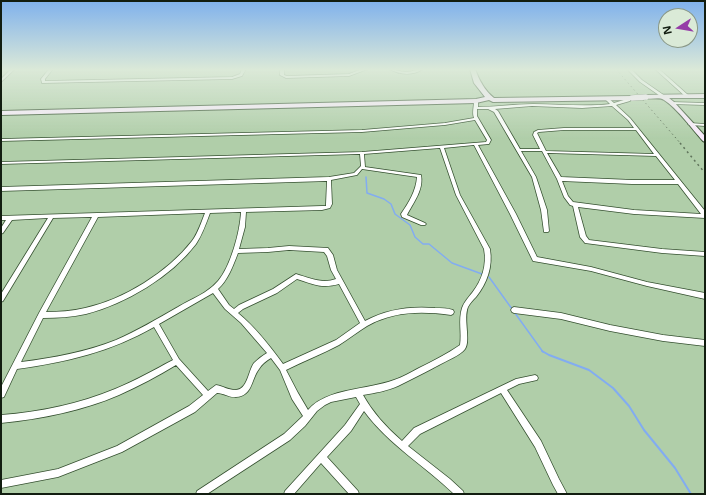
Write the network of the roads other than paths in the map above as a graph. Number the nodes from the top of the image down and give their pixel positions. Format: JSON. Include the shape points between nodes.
{"nodes":[{"id":1,"x":483,"y":92,"type":"edge"},
{"id":2,"x":657,"y":92,"type":"edge"},
{"id":3,"x":685,"y":92,"type":"edge"},
{"id":4,"x":690,"y":96,"type":"junction"},
{"id":5,"x":705,"y":96,"type":"edge"},
{"id":6,"x":486,"y":97,"type":"junction"},
{"id":7,"x":664,"y":97,"type":"junction"},
{"id":8,"x":607,"y":98,"type":"junction"},
{"id":9,"x":631,"y":98,"type":"junction"},
{"id":10,"x":476,"y":101,"type":"junction"},
{"id":11,"x":672,"y":103,"type":"junction"},
{"id":12,"x":614,"y":104,"type":"junction"},
{"id":13,"x":700,"y":104,"type":"junction"},
{"id":14,"x":705,"y":104,"type":"edge"},
{"id":15,"x":475,"y":108,"type":"junction"},
{"id":16,"x":489,"y":108,"type":"junction"},
{"id":17,"x":1,"y":113,"type":"edge"},
{"id":18,"x":476,"y":119,"type":"junction"},
{"id":19,"x":690,"y":124,"type":"junction"},
{"id":20,"x":705,"y":125,"type":"edge"},
{"id":21,"x":637,"y":129,"type":"junction"},
{"id":22,"x":1,"y":140,"type":"edge"},
{"id":23,"x":705,"y":140,"type":"edge"},
{"id":24,"x":475,"y":144,"type":"junction"},
{"id":25,"x":441,"y":146,"type":"junction"},
{"id":26,"x":518,"y":150,"type":"junction"},
{"id":27,"x":544,"y":151,"type":"junction"},
{"id":28,"x":362,"y":153,"type":"junction"},
{"id":29,"x":657,"y":155,"type":"junction"},
{"id":30,"x":1,"y":163,"type":"edge"},
{"id":31,"x":362,"y":167,"type":"junction"},
{"id":32,"x":329,"y":179,"type":"junction"},
{"id":33,"x":559,"y":179,"type":"junction"},
{"id":34,"x":679,"y":182,"type":"junction"},
{"id":35,"x":1,"y":189,"type":"edge"},
{"id":36,"x":575,"y":205,"type":"junction"},
{"id":37,"x":244,"y":210,"type":"junction"},
{"id":38,"x":208,"y":212,"type":"junction"},
{"id":39,"x":96,"y":215,"type":"junction"},
{"id":40,"x":52,"y":216,"type":"junction"},
{"id":41,"x":705,"y":216,"type":"edge"},
{"id":42,"x":1,"y":218,"type":"edge"},
{"id":43,"x":10,"y":218,"type":"junction"},
{"id":44,"x":423,"y":224,"type":"dead end"},
{"id":45,"x":546,"y":231,"type":"dead end"},
{"id":46,"x":1,"y":232,"type":"edge"},
{"id":47,"x":235,"y":251,"type":"junction"},
{"id":48,"x":705,"y":254,"type":"edge"},
{"id":49,"x":339,"y":281,"type":"junction"},
{"id":50,"x":214,"y":289,"type":"junction"},
{"id":51,"x":705,"y":296,"type":"edge"},
{"id":52,"x":1,"y":299,"type":"edge"},
{"id":53,"x":514,"y":310,"type":"dead end"},
{"id":54,"x":450,"y":312,"type":"dead end"},
{"id":55,"x":233,"y":313,"type":"junction"},
{"id":56,"x":41,"y":315,"type":"junction"},
{"id":57,"x":155,"y":323,"type":"junction"},
{"id":58,"x":364,"y":324,"type":"junction"},
{"id":59,"x":705,"y":343,"type":"edge"},
{"id":60,"x":272,"y":354,"type":"junction"},
{"id":61,"x":177,"y":361,"type":"junction"},
{"id":62,"x":15,"y":366,"type":"junction"},
{"id":63,"x":282,"y":368,"type":"junction"},
{"id":64,"x":535,"y":378,"type":"dead end"},
{"id":65,"x":502,"y":389,"type":"junction"},
{"id":66,"x":358,"y":393,"type":"junction"},
{"id":67,"x":1,"y":394,"type":"edge"},
{"id":68,"x":207,"y":395,"type":"junction"},
{"id":69,"x":363,"y":405,"type":"junction"},
{"id":70,"x":307,"y":415,"type":"junction"},
{"id":71,"x":1,"y":419,"type":"edge"},
{"id":72,"x":403,"y":445,"type":"junction"},
{"id":73,"x":322,"y":458,"type":"junction"},
{"id":74,"x":1,"y":484,"type":"edge"},
{"id":75,"x":560,"y":493,"type":"edge"},
{"id":76,"x":200,"y":494,"type":"edge"},
{"id":77,"x":288,"y":494,"type":"edge"},
{"id":78,"x":355,"y":494,"type":"edge"},
{"id":79,"x":460,"y":494,"type":"edge"}],
"edges":[{"from":1,"to":6,"type":"street"},
{"from":2,"to":7,"type":"street"},
{"from":3,"to":4,"type":"street"},
{"from":4,"to":5,"type":"street"},
{"from":4,"to":7,"type":"street"},
{"from":4,"to":13,"type":"street"},
{"from":6,"to":8,"type":"street","via":[[492,102]]},
{"from":6,"to":10,"type":"street"},
{"from":7,"to":9,"type":"street","bridge":true},
{"from":7,"to":11,"type":"street"},
{"from":8,"to":9,"type":"street"},
{"from":8,"to":12,"type":"street"},
{"from":9,"to":12,"type":"street","via":[[625,103]]},
{"from":10,"to":15,"type":"street"},
{"from":10,"to":17,"type":"street"},
{"from":11,"to":13,"type":"street"},
{"from":11,"to":19,"type":"street"},
{"from":12,"to":16,"type":"street"},
{"from":12,"to":21,"type":"street"},
{"from":13,"to":14,"type":"street"},
{"from":15,"to":16,"type":"street"},
{"from":15,"to":18,"type":"street"},
{"from":16,"to":26,"type":"street","via":[[496,111]]},
{"from":18,"to":22,"type":"street","via":[[362,131]]},
{"from":18,"to":24,"type":"street","via":[[489,141]]},
{"from":19,"to":20,"type":"street"},
{"from":19,"to":23,"type":"street"},
{"from":21,"to":27,"type":"street","via":[[538,131],[535,135]]},
{"from":21,"to":29,"type":"street"},
{"from":24,"to":25,"type":"street"},
{"from":24,"to":51,"type":"street","via":[[535,258]]},
{"from":25,"to":28,"type":"street"},
{"from":25,"to":66,"type":"street","via":[[458,195],[488,249],[489,258],[489,266],[484,277],[465,306],[463,347],[396,383]]},
{"from":26,"to":27,"type":"street"},
{"from":26,"to":45,"type":"street","via":[[540,192]]},
{"from":27,"to":29,"type":"street"},
{"from":27,"to":33,"type":"street"},
{"from":28,"to":30,"type":"street"},
{"from":28,"to":31,"type":"street"},
{"from":29,"to":34,"type":"street"},
{"from":31,"to":32,"type":"street","via":[[355,174]]},
{"from":31,"to":44,"type":"street","via":[[419,176],[413,199],[404,216]]},
{"from":32,"to":35,"type":"street"},
{"from":32,"to":37,"type":"street","via":[[328,207]]},
{"from":33,"to":34,"type":"street"},
{"from":33,"to":36,"type":"street","via":[[568,201]]},
{"from":34,"to":41,"type":"street"},
{"from":36,"to":41,"type":"street","via":[[634,212]]},
{"from":36,"to":48,"type":"street","via":[[583,237],[588,242]]},
{"from":37,"to":38,"type":"street"},
{"from":37,"to":47,"type":"street","via":[[243,225]]},
{"from":38,"to":39,"type":"street"},
{"from":38,"to":56,"type":"street","via":[[188,249],[170,266],[138,289],[122,298],[88,310]]},
{"from":39,"to":40,"type":"street"},
{"from":39,"to":56,"type":"street"},
{"from":40,"to":43,"type":"street"},
{"from":40,"to":52,"type":"street"},
{"from":42,"to":43,"type":"street"},
{"from":43,"to":46,"type":"street"},
{"from":47,"to":49,"type":"street","via":[[289,248],[326,250]]},
{"from":47,"to":50,"type":"street","via":[[226,274]]},
{"from":49,"to":55,"type":"street","via":[[321,285],[296,276]]},
{"from":49,"to":58,"type":"street"},
{"from":50,"to":55,"type":"street"},
{"from":50,"to":57,"type":"street"},
{"from":53,"to":59,"type":"street","via":[[561,316],[610,328]]},
{"from":54,"to":58,"type":"street","via":[[407,310],[379,317]]},
{"from":55,"to":60,"type":"street"},
{"from":56,"to":62,"type":"street"},
{"from":57,"to":61,"type":"street"},
{"from":57,"to":62,"type":"street","via":[[112,345],[96,350],[56,360]]},
{"from":58,"to":63,"type":"street","via":[[333,345]]},
{"from":60,"to":63,"type":"street"},
{"from":60,"to":68,"type":"street","via":[[257,365],[246,388],[240,393],[232,394],[220,388]]},
{"from":61,"to":68,"type":"street"},
{"from":61,"to":71,"type":"street","via":[[116,393],[90,402]]},
{"from":62,"to":67,"type":"street"},
{"from":63,"to":70,"type":"street"},
{"from":64,"to":65,"type":"street","via":[[518,381]]},
{"from":65,"to":72,"type":"street","via":[[417,432]]},
{"from":65,"to":75,"type":"street","via":[[538,444]]},
{"from":66,"to":69,"type":"street"},
{"from":66,"to":70,"type":"street","via":[[331,398]]},
{"from":68,"to":74,"type":"street","via":[[187,412],[119,449],[58,473]]},
{"from":69,"to":72,"type":"street","via":[[386,433]]},
{"from":69,"to":73,"type":"street","via":[[348,428]]},
{"from":70,"to":76,"type":"street","via":[[287,437]]},
{"from":72,"to":79,"type":"street"},
{"from":73,"to":77,"type":"street"},
{"from":73,"to":78,"type":"street"}]}
